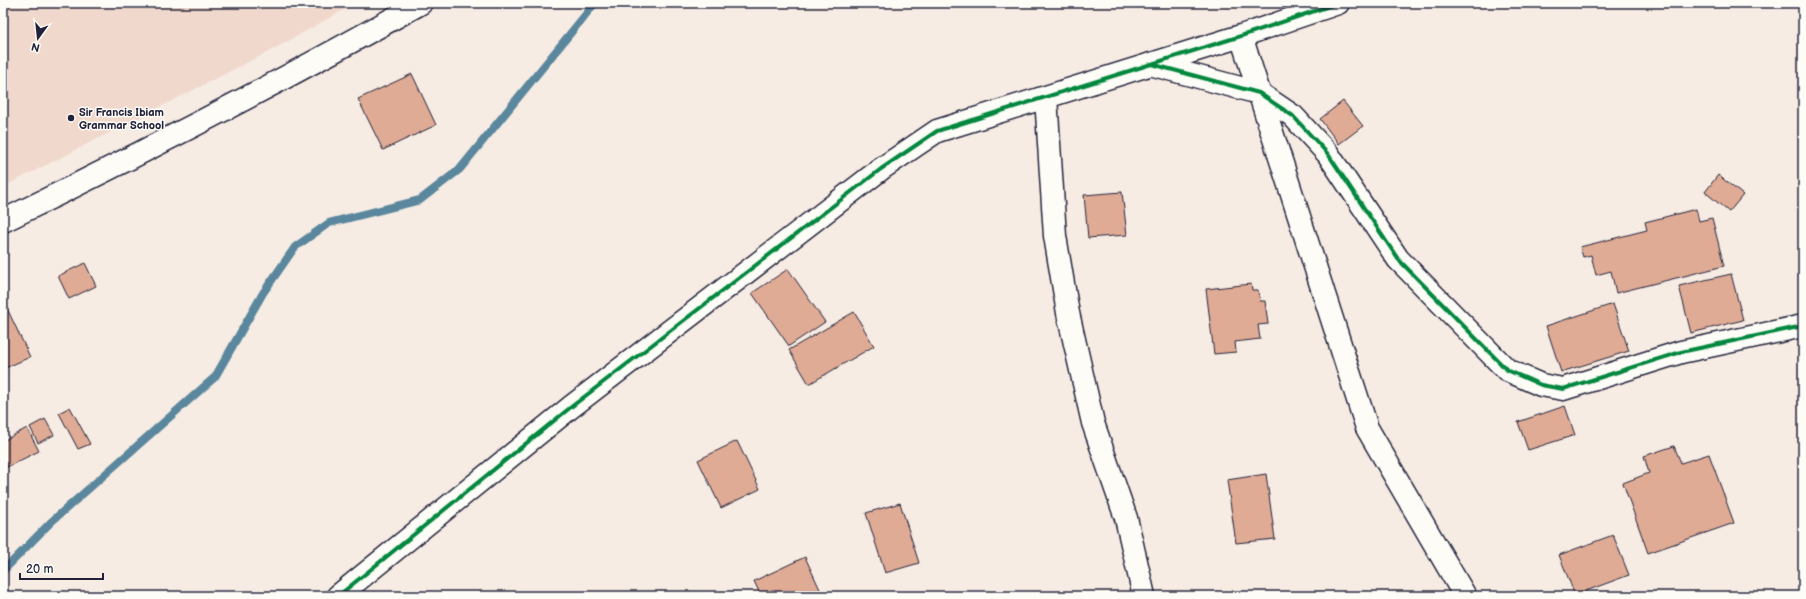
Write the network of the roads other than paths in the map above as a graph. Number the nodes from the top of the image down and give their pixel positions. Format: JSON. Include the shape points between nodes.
{"nodes":[{"id":1,"x":421,"y":3,"type":"edge"},
{"id":2,"x":1338,"y":3,"type":"edge"},
{"id":3,"x":1241,"y":36,"type":"junction"},
{"id":4,"x":1150,"y":64,"type":"junction"},
{"id":5,"x":1258,"y":93,"type":"junction"},
{"id":6,"x":1046,"y":97,"type":"junction"},
{"id":7,"x":3,"y":221,"type":"edge"},
{"id":8,"x":1803,"y":326,"type":"edge"},
{"id":9,"x":338,"y":596,"type":"edge"},
{"id":10,"x":1144,"y":596,"type":"edge"},
{"id":11,"x":1465,"y":596,"type":"edge"}],
"edges":[{"from":1,"to":7,"type":"street","via":[[125,162]]},
{"from":2,"to":3,"type":"street"},
{"from":3,"to":4,"type":"street"},
{"from":3,"to":5,"type":"street"},
{"from":4,"to":5,"type":"street"},
{"from":4,"to":6,"type":"street"},
{"from":5,"to":8,"type":"street","via":[[1293,116],[1328,154],[1398,259],[1507,370],[1541,385],[1563,389],[1681,352]]},
{"from":5,"to":11,"type":"street","via":[[1367,428]]},
{"from":6,"to":9,"type":"street","via":[[937,131],[881,169],[571,408]]},
{"from":6,"to":10,"type":"street","via":[[1055,236],[1068,313],[1093,423],[1126,518]]}]}
